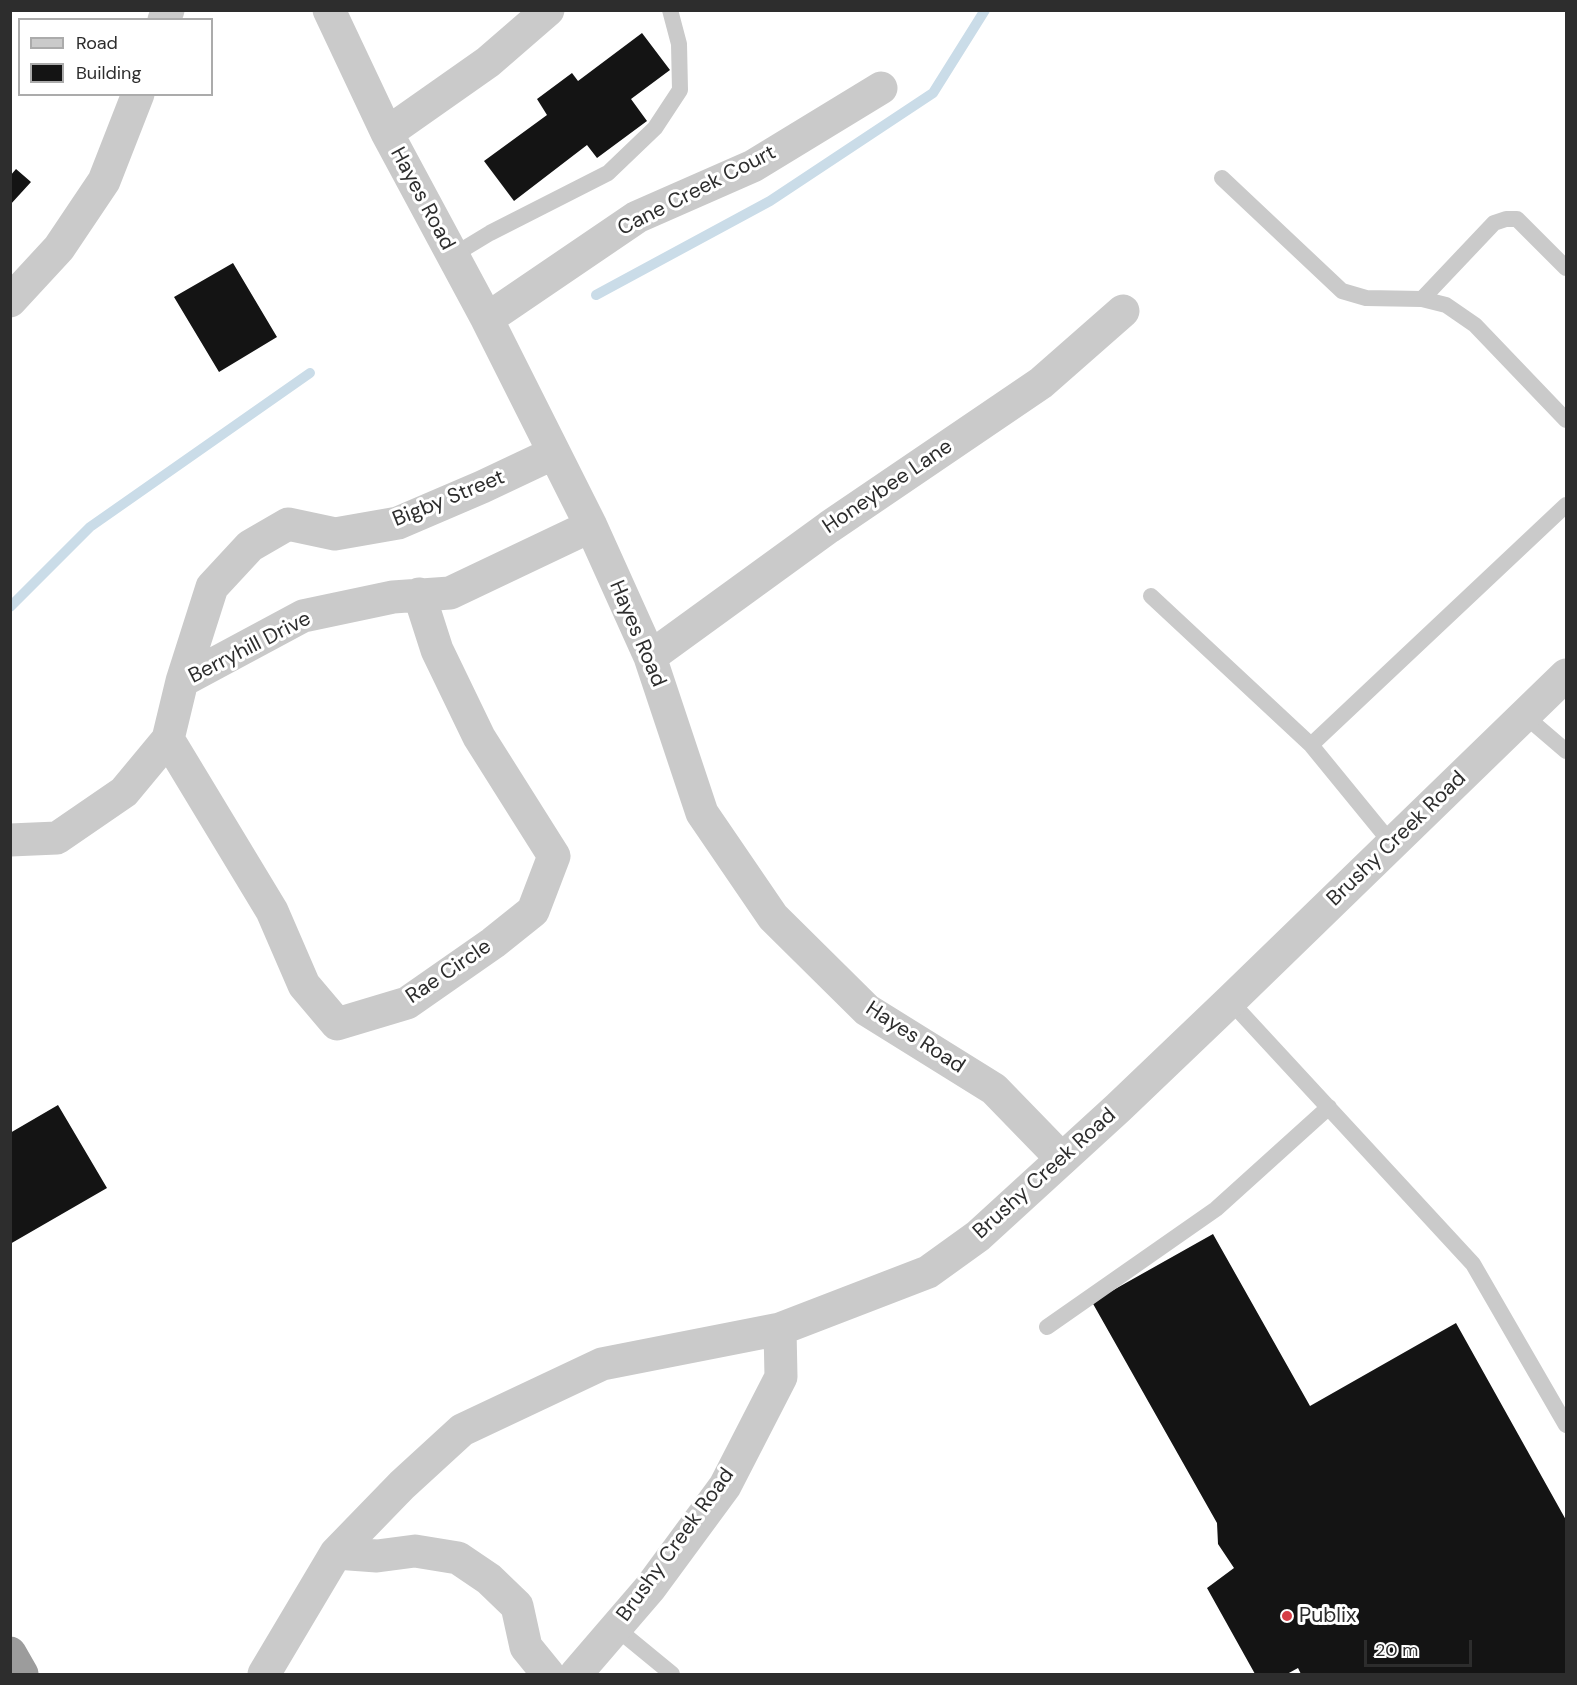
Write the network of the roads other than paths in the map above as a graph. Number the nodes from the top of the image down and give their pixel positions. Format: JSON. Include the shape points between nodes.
{"nodes":[{"id":1,"x":329,"y":10,"type":"edge"},
{"id":2,"x":548,"y":10,"type":"edge"},
{"id":3,"x":670,"y":10,"type":"edge"},
{"id":4,"x":881,"y":88,"type":"dead end"},
{"id":5,"x":137,"y":96,"type":"edge"},
{"id":6,"x":387,"y":133,"type":"junction"},
{"id":7,"x":1222,"y":178,"type":"dead end"},
{"id":8,"x":452,"y":256,"type":"junction"},
{"id":9,"x":1566,"y":268,"type":"edge"},
{"id":10,"x":1422,"y":299,"type":"junction"},
{"id":11,"x":10,"y":301,"type":"edge"},
{"id":12,"x":1123,"y":311,"type":"dead end"},
{"id":13,"x":487,"y":319,"type":"junction"},
{"id":14,"x":1566,"y":420,"type":"edge"},
{"id":15,"x":554,"y":453,"type":"junction"},
{"id":16,"x":1566,"y":505,"type":"edge"},
{"id":17,"x":591,"y":526,"type":"junction"},
{"id":18,"x":419,"y":594,"type":"junction"},
{"id":19,"x":1151,"y":596,"type":"dead end"},
{"id":20,"x":650,"y":657,"type":"junction"},
{"id":21,"x":1566,"y":675,"type":"edge"},
{"id":22,"x":182,"y":681,"type":"junction"},
{"id":23,"x":1524,"y":715,"type":"junction"},
{"id":24,"x":168,"y":739,"type":"junction"},
{"id":25,"x":1311,"y":745,"type":"junction"},
{"id":26,"x":1566,"y":752,"type":"edge"},
{"id":27,"x":10,"y":840,"type":"edge"},
{"id":28,"x":1392,"y":844,"type":"junction"},
{"id":29,"x":1230,"y":1001,"type":"junction"},
{"id":30,"x":1329,"y":1107,"type":"junction"},
{"id":31,"x":1062,"y":1159,"type":"junction"},
{"id":32,"x":1047,"y":1327,"type":"dead end"},
{"id":33,"x":780,"y":1329,"type":"junction"},
{"id":34,"x":1566,"y":1425,"type":"edge"},
{"id":35,"x":336,"y":1553,"type":"junction"},
{"id":36,"x":616,"y":1628,"type":"junction"},
{"id":37,"x":10,"y":1653,"type":"edge"},
{"id":38,"x":22,"y":1674,"type":"edge"},
{"id":39,"x":264,"y":1674,"type":"edge"},
{"id":40,"x":548,"y":1674,"type":"edge"},
{"id":41,"x":576,"y":1674,"type":"edge"},
{"id":42,"x":672,"y":1674,"type":"edge"}],
"edges":[{"from":1,"to":6,"type":"street","name":"Hayes Road"},
{"from":2,"to":6,"type":"street","via":[[488,62]]},
{"from":3,"to":8,"type":"lane","via":[[679,44],[680,90],[655,128],[608,173]]},
{"from":4,"to":13,"type":"street","name":"Cane Creek Court","via":[[753,166],[637,217]]},
{"from":5,"to":11,"type":"street","via":[[104,181],[59,248]]},
{"from":6,"to":8,"type":"street","name":"Hayes Road"},
{"from":7,"to":10,"type":"lane","via":[[1342,291],[1366,298]]},
{"from":8,"to":13,"type":"street","name":"Hayes Road"},
{"from":9,"to":10,"type":"lane","via":[[1517,219],[1506,219],[1494,224]]},
{"from":10,"to":14,"type":"lane","via":[[1446,304],[1475,326]]},
{"from":12,"to":20,"type":"street","name":"Honeybee Lane","via":[[1041,383],[829,527]]},
{"from":13,"to":15,"type":"street","name":"Hayes Road"},
{"from":15,"to":17,"type":"street","name":"Hayes Road"},
{"from":15,"to":22,"type":"street","name":"Bigby Street","via":[[398,523],[335,534],[288,524],[250,546],[212,587]]},
{"from":16,"to":25,"type":"lane"},
{"from":17,"to":18,"type":"street","name":"Berryhill Drive","via":[[450,593]]},
{"from":17,"to":20,"type":"street","name":"Hayes Road"},
{"from":18,"to":22,"type":"street","name":"Berryhill Drive","via":[[303,616]]},
{"from":18,"to":24,"type":"street","name":"Rae Circle","via":[[437,650],[479,736],[554,856],[532,910],[493,943],[407,1003],[337,1024],[304,985],[272,911]]},
{"from":19,"to":25,"type":"lane"},
{"from":20,"to":31,"type":"street","name":"Hayes Road","via":[[702,813],[773,917],[867,1010],[994,1089]]},
{"from":21,"to":23,"type":"street","name":"Brushy Creek Road"},
{"from":22,"to":24,"type":"street","name":"Berryhill Drive"},
{"from":23,"to":26,"type":"lane"},
{"from":23,"to":28,"type":"street","name":"Brushy Creek Road"},
{"from":24,"to":27,"type":"street","name":"Berryhill Drive","via":[[124,792],[57,838]]},
{"from":25,"to":28,"type":"lane"},
{"from":28,"to":29,"type":"street","name":"Brushy Creek Road"},
{"from":29,"to":30,"type":"lane"},
{"from":29,"to":31,"type":"street","name":"Brushy Creek Road"},
{"from":30,"to":32,"type":"lane","via":[[1215,1209]]},
{"from":30,"to":34,"type":"lane","via":[[1473,1264]]},
{"from":31,"to":33,"type":"street","name":"Brushy Creek Road","via":[[978,1236],[928,1272]]},
{"from":33,"to":35,"type":"street","via":[[602,1364],[462,1430]]},
{"from":33,"to":36,"type":"street","name":"Brushy Creek Road","via":[[781,1377],[725,1486]]},
{"from":35,"to":39,"type":"street"},
{"from":35,"to":40,"type":"street","via":[[377,1556],[415,1551],[458,1558],[517,1606],[526,1647]]},
{"from":36,"to":41,"type":"street","name":"Brushy Creek Road"},
{"from":36,"to":42,"type":"lane"},
{"from":37,"to":38,"type":"highway"}]}
